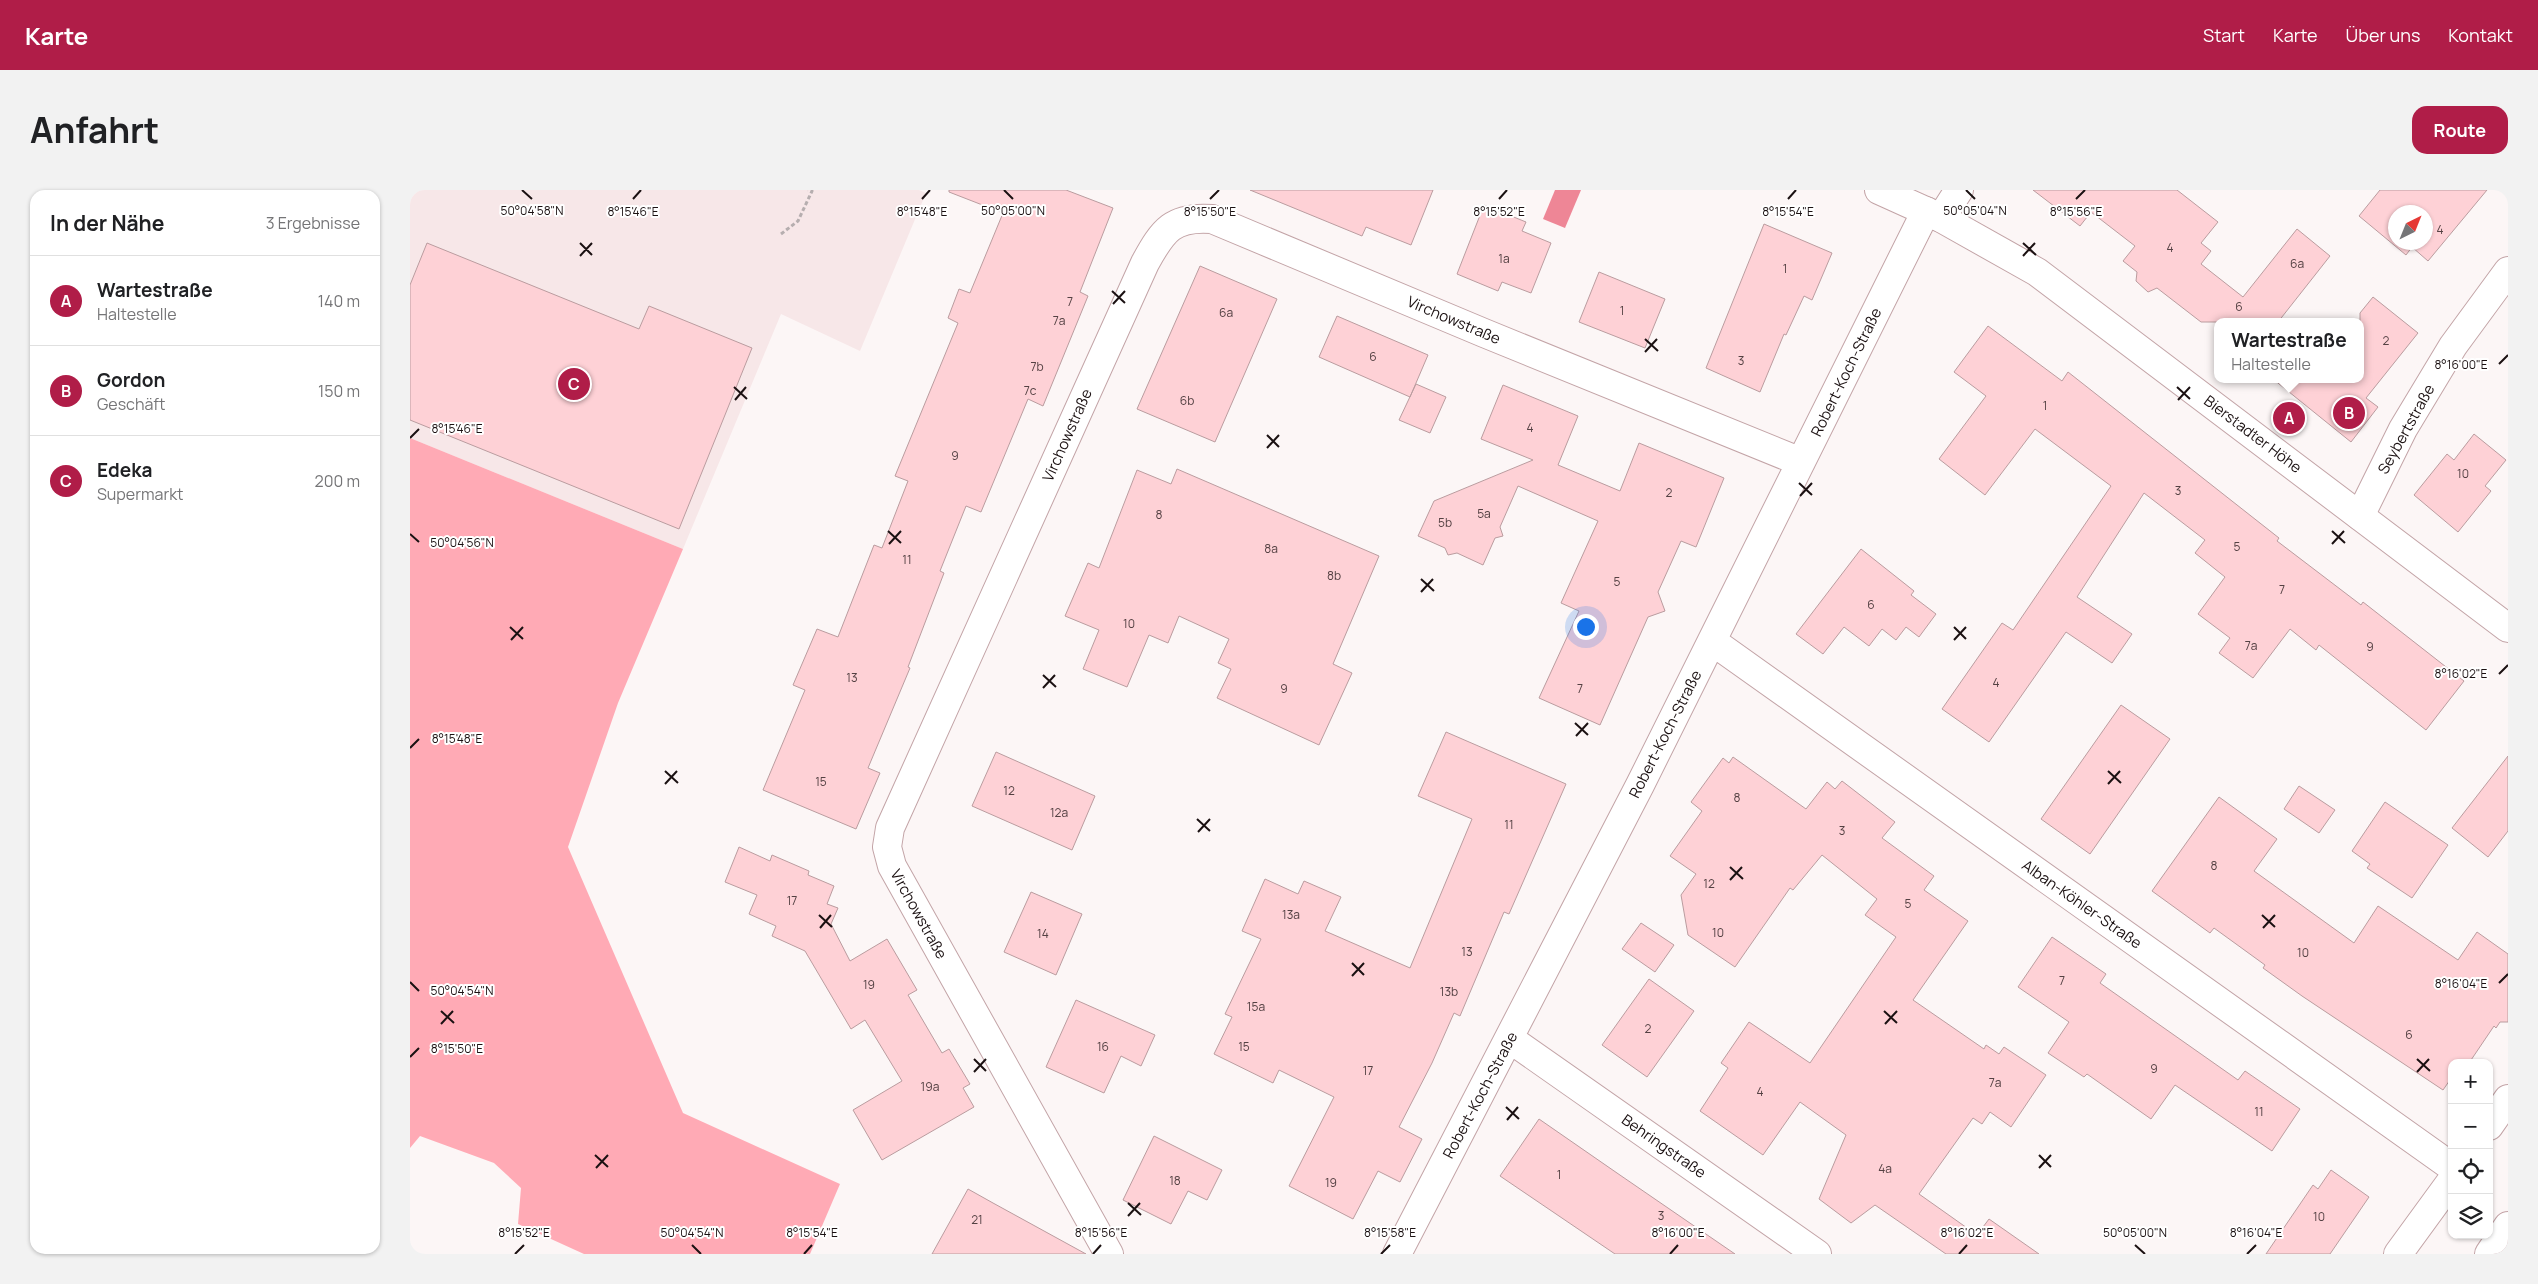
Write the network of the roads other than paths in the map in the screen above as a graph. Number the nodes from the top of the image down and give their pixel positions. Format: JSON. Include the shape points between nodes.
{"nodes":[{"id":1,"x":1879,"y":190,"type":"edge"},
{"id":2,"x":1959,"y":190,"type":"edge"},
{"id":3,"x":1934,"y":214,"type":"junction"},
{"id":4,"x":2508,"y":271,"type":"edge"},
{"id":5,"x":1801,"y":462,"type":"junction"},
{"id":6,"x":2360,"y":516,"type":"junction"},
{"id":7,"x":2508,"y":628,"type":"edge"},
{"id":8,"x":1712,"y":641,"type":"junction"},
{"id":9,"x":1510,"y":1039,"type":"junction"},
{"id":10,"x":2508,"y":1099,"type":"edge"},
{"id":11,"x":2493,"y":1120,"type":"edge"},
{"id":12,"x":2448,"y":1164,"type":"edge"},
{"id":13,"x":2448,"y":1185,"type":"edge"},
{"id":14,"x":2508,"y":1226,"type":"edge"},
{"id":15,"x":1109,"y":1254,"type":"edge"},
{"id":16,"x":1397,"y":1254,"type":"edge"},
{"id":17,"x":1817,"y":1254,"type":"edge"},
{"id":18,"x":2398,"y":1254,"type":"edge"},
{"id":19,"x":2490,"y":1254,"type":"edge"}],
"edges":[{"from":1,"to":3,"type":"street","name":"Bierstadter Höhe"},
{"from":2,"to":3,"type":"street","name":"Robert-Koch-Straße"},
{"from":3,"to":5,"type":"street","name":"Robert-Koch-Straße"},
{"from":3,"to":6,"type":"street","name":"Bierstadter Höhe","via":[[2037,272]]},
{"from":4,"to":6,"type":"street","name":"Seybertstraße","via":[[2448,355],[2403,429]]},
{"from":5,"to":8,"type":"street","name":"Robert-Koch-Straße"},
{"from":5,"to":15,"type":"street","name":"Virchowstraße","via":[[1212,219],[1192,217],[1165,232],[1145,263],[890,828],[886,847],[892,866]]},
{"from":6,"to":7,"type":"street","name":"Bierstadter Höhe"},
{"from":8,"to":9,"type":"street","name":"Robert-Koch-Straße"},
{"from":8,"to":12,"type":"street","name":"Alban-Köhler-Straße"},
{"from":9,"to":16,"type":"street","name":"Robert-Koch-Straße"},
{"from":9,"to":17,"type":"street","name":"Behringstraße"},
{"from":10,"to":11,"type":"street"},
{"from":13,"to":18,"type":"street"},
{"from":14,"to":19,"type":"street"}]}
